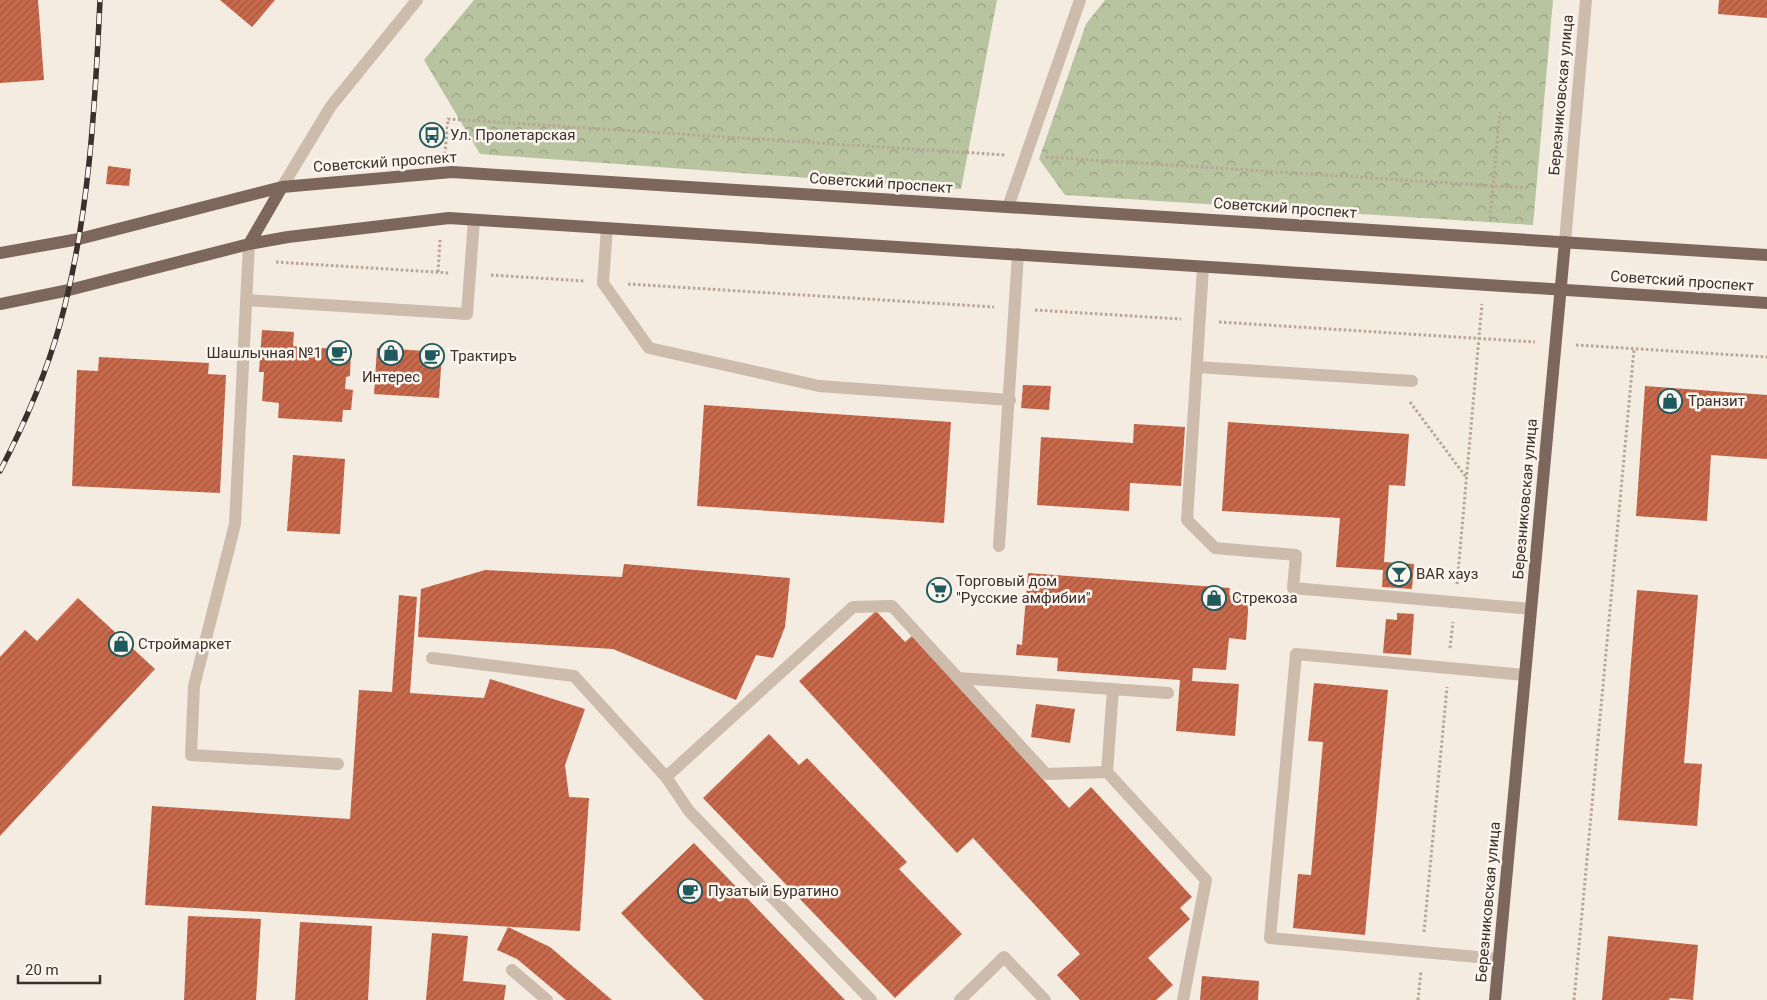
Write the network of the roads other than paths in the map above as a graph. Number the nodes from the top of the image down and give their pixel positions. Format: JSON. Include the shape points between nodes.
{"nodes":[{"id":1,"x":417,"y":0,"type":"edge"},
{"id":2,"x":1080,"y":0,"type":"edge"},
{"id":3,"x":1586,"y":0,"type":"edge"},
{"id":4,"x":282,"y":187,"type":"junction"},
{"id":5,"x":1008,"y":207,"type":"junction"},
{"id":6,"x":474,"y":220,"type":"junction"},
{"id":7,"x":607,"y":228,"type":"junction"},
{"id":8,"x":1565,"y":242,"type":"junction"},
{"id":9,"x":249,"y":244,"type":"junction"},
{"id":10,"x":0,"y":253,"type":"edge"},
{"id":11,"x":1018,"y":254,"type":"junction"},
{"id":12,"x":1767,"y":255,"type":"edge"},
{"id":13,"x":1204,"y":267,"type":"junction"},
{"id":14,"x":1561,"y":289,"type":"junction"},
{"id":15,"x":246,"y":300,"type":"junction"},
{"id":16,"x":1767,"y":303,"type":"edge"},
{"id":17,"x":0,"y":304,"type":"edge"},
{"id":18,"x":1197,"y":367,"type":"junction"},
{"id":19,"x":1412,"y":381,"type":"dead end"},
{"id":20,"x":1010,"y":400,"type":"junction"},
{"id":21,"x":999,"y":546,"type":"dead end"},
{"id":22,"x":1531,"y":609,"type":"junction"},
{"id":23,"x":432,"y":658,"type":"dead end"},
{"id":24,"x":1525,"y":675,"type":"junction"},
{"id":25,"x":958,"y":678,"type":"junction"},
{"id":26,"x":1113,"y":689,"type":"junction"},
{"id":27,"x":1168,"y":693,"type":"dead end"},
{"id":28,"x":338,"y":764,"type":"dead end"},
{"id":29,"x":1107,"y":772,"type":"junction"},
{"id":30,"x":666,"y":777,"type":"junction"},
{"id":31,"x":1499,"y":959,"type":"junction"},
{"id":32,"x":512,"y":970,"type":"dead end"},
{"id":33,"x":547,"y":1000,"type":"edge"},
{"id":34,"x":871,"y":1000,"type":"edge"},
{"id":35,"x":960,"y":1000,"type":"edge"},
{"id":36,"x":1045,"y":1000,"type":"edge"},
{"id":37,"x":1183,"y":1000,"type":"edge"},
{"id":38,"x":1495,"y":1000,"type":"edge"}],
"edges":[{"from":1,"to":4,"type":"street","via":[[331,106]]},
{"from":2,"to":5,"type":"street"},
{"from":3,"to":8,"type":"street","name":"Березниковская улица"},
{"from":4,"to":5,"type":"main road","name":"Советский проспект","via":[[452,172]]},
{"from":4,"to":9,"type":"main road"},
{"from":4,"to":10,"type":"main road","name":"Советский проспект","via":[[79,239]]},
{"from":5,"to":8,"type":"main road","name":"Советский проспект"},
{"from":6,"to":7,"type":"main road","name":"Советский проспект"},
{"from":6,"to":9,"type":"main road","name":"Советский проспект","via":[[449,218]]},
{"from":6,"to":15,"type":"street","via":[[467,314]]},
{"from":7,"to":11,"type":"main road","name":"Советский проспект"},
{"from":7,"to":20,"type":"street","via":[[603,283],[649,348],[819,386]]},
{"from":8,"to":12,"type":"main road","name":"Советский проспект"},
{"from":8,"to":14,"type":"main road","name":"Березниковская улица"},
{"from":9,"to":15,"type":"street"},
{"from":9,"to":17,"type":"main road","name":"Советский проспект","via":[[69,290]]},
{"from":11,"to":13,"type":"main road","name":"Советский проспект"},
{"from":11,"to":20,"type":"street"},
{"from":13,"to":14,"type":"main road","name":"Советский проспект"},
{"from":13,"to":18,"type":"street"},
{"from":14,"to":16,"type":"main road","name":"Советский проспект"},
{"from":14,"to":22,"type":"main road","name":"Березниковская улица"},
{"from":15,"to":28,"type":"street","via":[[235,524],[194,686],[191,755]]},
{"from":18,"to":19,"type":"street"},
{"from":18,"to":22,"type":"street","via":[[1187,520],[1215,548],[1296,555],[1293,588]]},
{"from":20,"to":21,"type":"street"},
{"from":22,"to":24,"type":"main road","name":"Березниковская улица"},
{"from":23,"to":30,"type":"street","via":[[574,676]]},
{"from":24,"to":31,"type":"main road","name":"Березниковская улица"},
{"from":24,"to":31,"type":"street","via":[[1296,654],[1276,869],[1270,938]]},
{"from":25,"to":26,"type":"street"},
{"from":25,"to":29,"type":"street","via":[[1046,774]]},
{"from":25,"to":30,"type":"street","via":[[892,606],[853,607]]},
{"from":26,"to":27,"type":"street"},
{"from":26,"to":29,"type":"street"},
{"from":29,"to":37,"type":"street","via":[[1206,880]]},
{"from":30,"to":34,"type":"street","via":[[689,811]]},
{"from":31,"to":38,"type":"main road","name":"Березниковская улица"},
{"from":32,"to":33,"type":"street"},
{"from":35,"to":36,"type":"street","via":[[1004,957]]}]}
